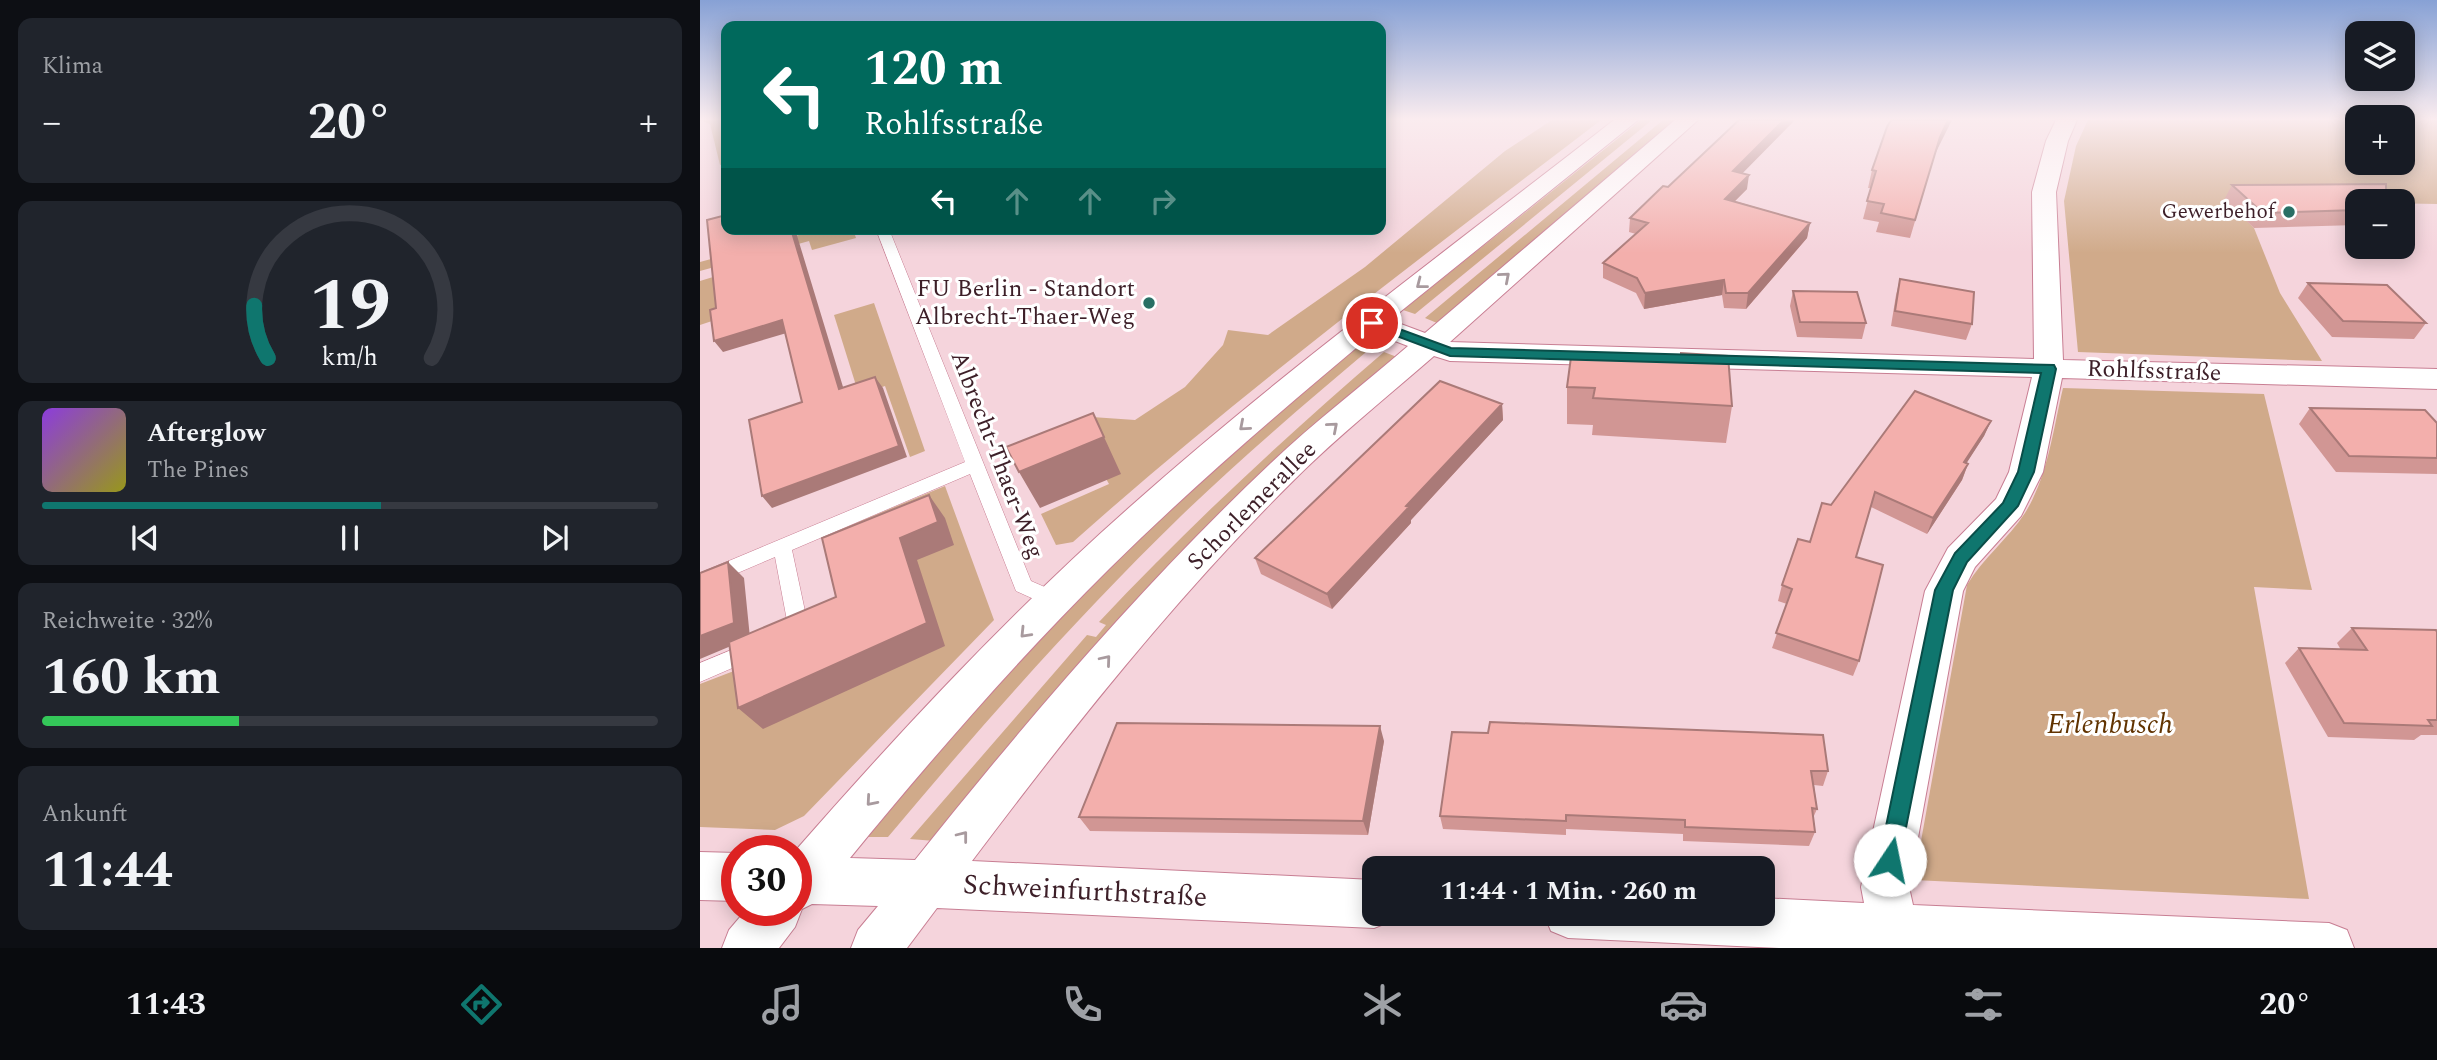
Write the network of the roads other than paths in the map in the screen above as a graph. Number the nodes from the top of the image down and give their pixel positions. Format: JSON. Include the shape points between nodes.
{"nodes":[{"id":1,"x":1572,"y":164,"type":"edge"},
{"id":2,"x":1636,"y":164,"type":"edge"},
{"id":3,"x":2052,"y":164,"type":"edge"},
{"id":4,"x":884,"y":235,"type":"edge"},
{"id":5,"x":1372,"y":323,"type":"junction"},
{"id":6,"x":1427,"y":344,"type":"junction"},
{"id":7,"x":2049,"y":369,"type":"junction"},
{"id":8,"x":2437,"y":379,"type":"edge"},
{"id":9,"x":975,"y":465,"type":"junction"},
{"id":10,"x":782,"y":546,"type":"junction"},
{"id":11,"x":700,"y":581,"type":"edge"},
{"id":12,"x":1056,"y":601,"type":"junction"},
{"id":13,"x":700,"y":673,"type":"edge"},
{"id":14,"x":812,"y":868,"type":"edge"},
{"id":15,"x":700,"y":876,"type":"edge"},
{"id":16,"x":721,"y":877,"type":"edge"},
{"id":17,"x":925,"y":884,"type":"junction"},
{"id":18,"x":812,"y":888,"type":"edge"},
{"id":19,"x":1362,"y":903,"type":"edge"},
{"id":20,"x":1775,"y":924,"type":"edge"},
{"id":21,"x":764,"y":926,"type":"edge"},
{"id":22,"x":1893,"y":929,"type":"junction"},
{"id":23,"x":1974,"y":940,"type":"edge"},
{"id":24,"x":2131,"y":943,"type":"edge"},
{"id":25,"x":747,"y":948,"type":"edge"},
{"id":26,"x":876,"y":948,"type":"edge"},
{"id":27,"x":2329,"y":948,"type":"edge"}],
"edges":[{"from":1,"to":5,"type":"street","one_way":true},
{"from":6,"to":2,"type":"street","name":"Schorlemerallee","one_way":true},
{"from":3,"to":7,"type":"street","via":[[2045,192]]},
{"from":4,"to":9,"type":"lane","name":"Albrecht-Thaer-Weg"},
{"from":5,"to":6,"type":"street","name":"Rohlfsstraße"},
{"from":5,"to":12,"type":"street","one_way":true,"via":[[1203,461]]},
{"from":6,"to":7,"type":"street","name":"Rohlfsstraße","via":[[1450,352]]},
{"from":17,"to":6,"type":"street","name":"Schorlemerallee","one_way":true,"via":[[1034,744],[1157,602],[1284,470]]},
{"from":7,"to":8,"type":"street","name":"Rohlfsstraße"},
{"from":7,"to":22,"type":"street","via":[[2026,472],[2009,506],[1961,558],[1944,590],[1885,887]]},
{"from":9,"to":10,"type":"lane"},
{"from":9,"to":12,"type":"lane","name":"Albrecht-Thaer-Weg","via":[[1023,586]]},
{"from":10,"to":11,"type":"lane"},
{"from":10,"to":13,"type":"lane","via":[[799,630]]},
{"from":12,"to":14,"type":"street","one_way":true},
{"from":15,"to":16,"type":"street"},
{"from":17,"to":18,"type":"street","name":"Schweinfurthstraße"},
{"from":17,"to":19,"type":"street","name":"Schweinfurthstraße"},
{"from":17,"to":26,"type":"street","name":"Schorlemerallee"},
{"from":20,"to":22,"type":"street"},
{"from":21,"to":25,"type":"street"},
{"from":22,"to":23,"type":"street"},
{"from":23,"to":24,"type":"street"},
{"from":24,"to":27,"type":"street"}]}
